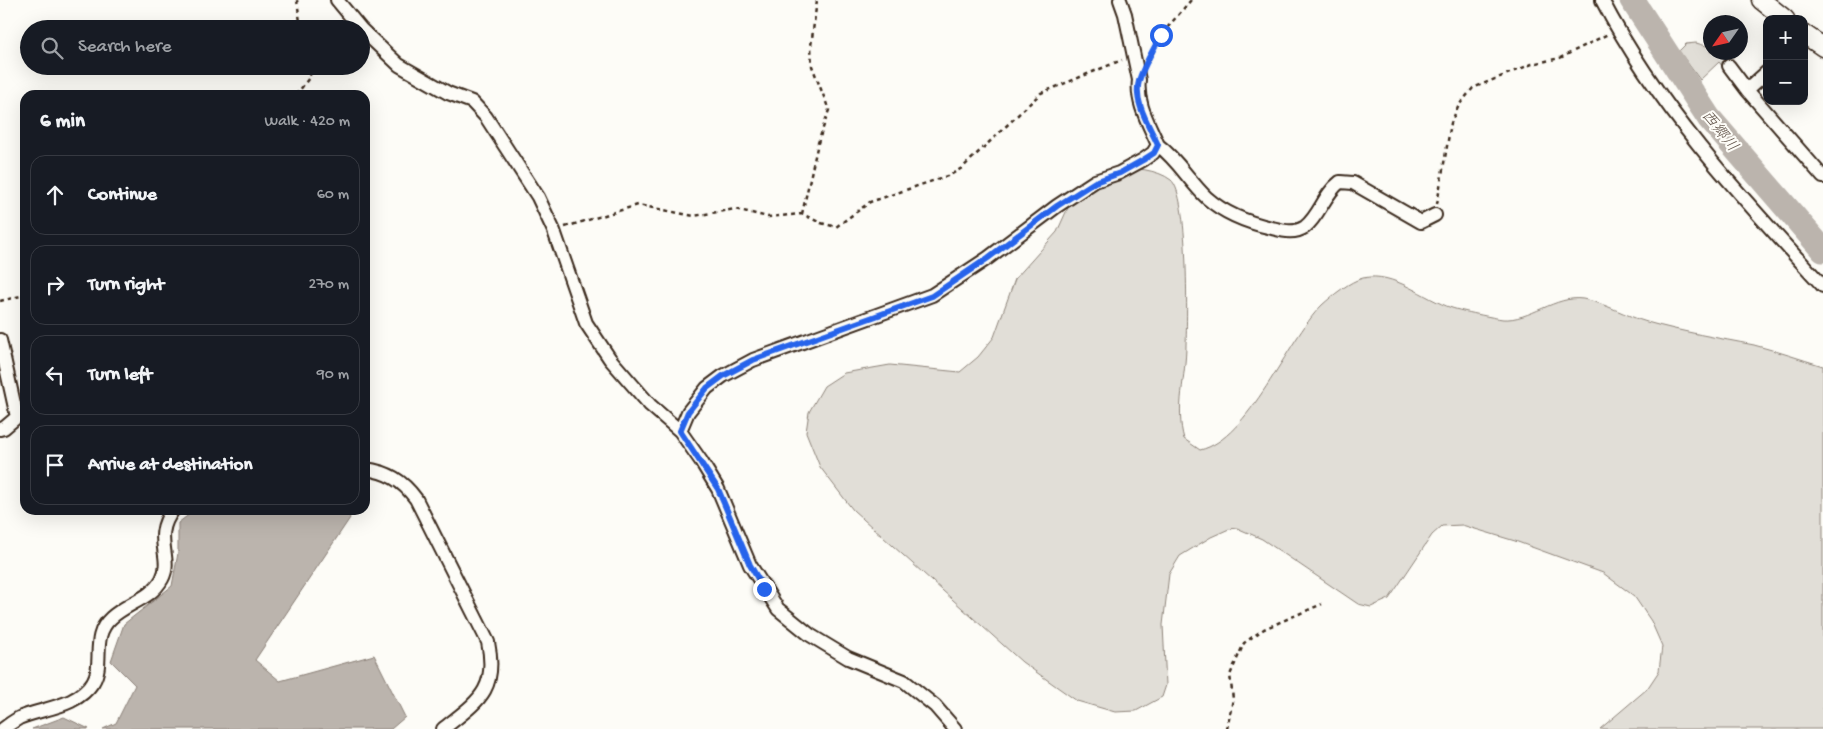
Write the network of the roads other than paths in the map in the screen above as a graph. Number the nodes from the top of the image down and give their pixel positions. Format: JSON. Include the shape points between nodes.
{"nodes":[{"id":1,"x":337,"y":0,"type":"edge"},
{"id":2,"x":1120,"y":0,"type":"edge"},
{"id":3,"x":1602,"y":0,"type":"edge"},
{"id":4,"x":1761,"y":0,"type":"edge"},
{"id":5,"x":1780,"y":15,"type":"edge"},
{"id":6,"x":354,"y":20,"type":"edge"},
{"id":7,"x":370,"y":38,"type":"edge"},
{"id":8,"x":1808,"y":38,"type":"edge"},
{"id":9,"x":1823,"y":47,"type":"edge"},
{"id":10,"x":1729,"y":66,"type":"dead end"},
{"id":11,"x":1763,"y":76,"type":"edge"},
{"id":12,"x":1747,"y":90,"type":"junction"},
{"id":13,"x":1158,"y":145,"type":"junction"},
{"id":14,"x":1822,"y":172,"type":"edge"},
{"id":15,"x":1435,"y":215,"type":"road end"},
{"id":16,"x":1823,"y":286,"type":"edge"},
{"id":17,"x":0,"y":340,"type":"edge"},
{"id":18,"x":0,"y":429,"type":"edge"},
{"id":19,"x":680,"y":431,"type":"junction"},
{"id":20,"x":370,"y":470,"type":"edge"},
{"id":21,"x":169,"y":515,"type":"edge"},
{"id":22,"x":3,"y":729,"type":"edge"},
{"id":23,"x":443,"y":729,"type":"edge"},
{"id":24,"x":955,"y":729,"type":"edge"}],
"edges":[{"from":1,"to":6,"type":"street"},
{"from":2,"to":13,"type":"street","via":[[1139,80],[1137,91],[1141,107]]},
{"from":3,"to":16,"type":"street","via":[[1653,87],[1742,198]]},
{"from":4,"to":5,"type":"main road"},
{"from":7,"to":19,"type":"street","via":[[399,65],[448,93],[472,102],[486,117],[538,197],[554,231],[586,323],[610,359],[650,405]]},
{"from":8,"to":9,"type":"main road"},
{"from":10,"to":12,"type":"street"},
{"from":11,"to":12,"type":"street"},
{"from":12,"to":14,"type":"street"},
{"from":13,"to":15,"type":"street","via":[[1170,154],[1207,198],[1250,223],[1294,232],[1306,226],[1331,189],[1340,182],[1352,183],[1421,222]]},
{"from":13,"to":19,"type":"street","via":[[1154,153],[1120,173],[1095,182],[1057,206],[932,296],[753,360],[723,376],[707,388],[688,412]]},
{"from":17,"to":18,"type":"street","via":[[17,417]]},
{"from":19,"to":24,"type":"street","via":[[718,489],[750,565],[778,609],[810,635],[848,658],[904,681],[935,706]]},
{"from":20,"to":23,"type":"street","via":[[390,475],[411,492],[488,642],[492,662],[488,687]]},
{"from":21,"to":22,"type":"street","via":[[162,536],[163,576],[155,590],[111,618],[100,631],[94,680],[89,687],[70,703],[18,719]]}]}
